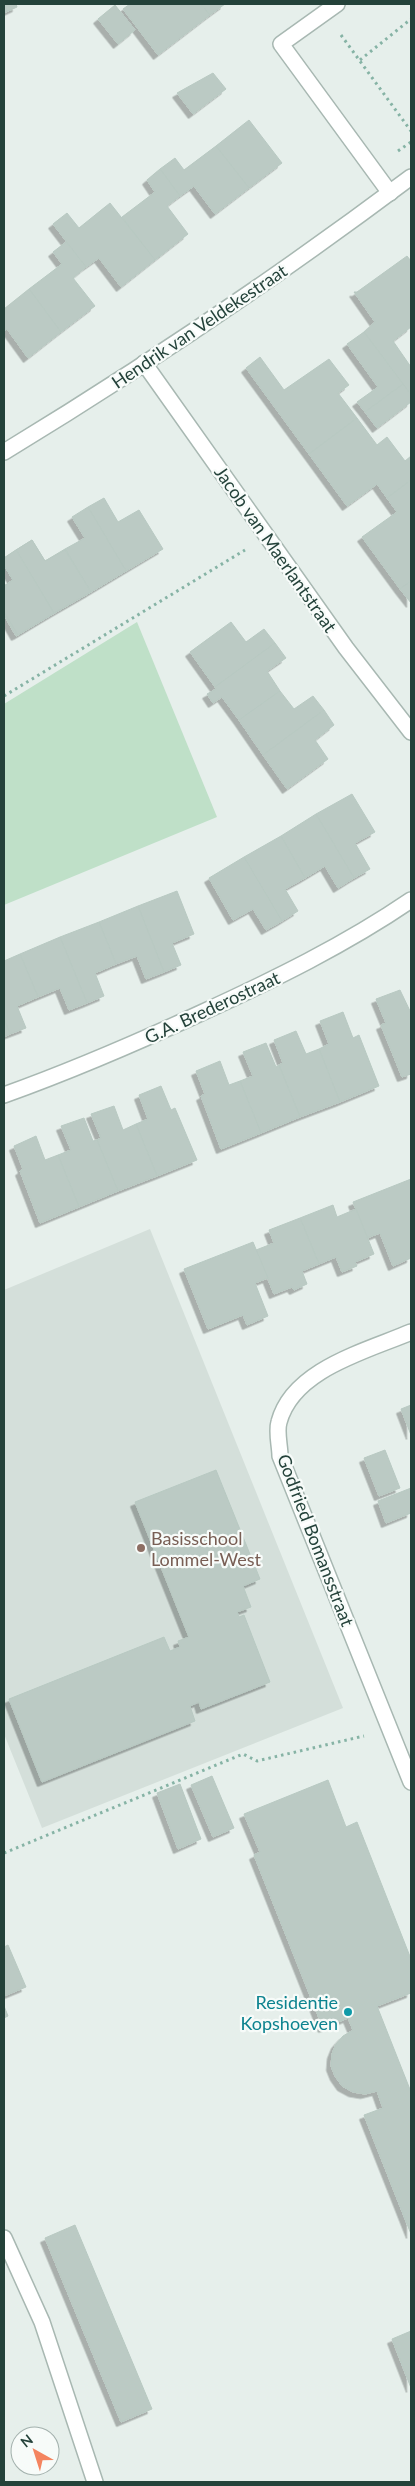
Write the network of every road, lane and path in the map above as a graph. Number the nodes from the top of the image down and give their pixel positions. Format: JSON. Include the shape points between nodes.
{"nodes":[{"id":1,"x":331,"y":8,"type":"edge"},
{"id":2,"x":411,"y":19,"type":"edge"},
{"id":3,"x":360,"y":60,"type":"junction"},
{"id":4,"x":411,"y":131,"type":"edge"},
{"id":5,"x":411,"y":177,"type":"edge"},
{"id":6,"x":390,"y":193,"type":"junction"},
{"id":7,"x":144,"y":363,"type":"junction"},
{"id":8,"x":4,"y":452,"type":"edge"},
{"id":9,"x":267,"y":537,"type":"junction"},
{"id":10,"x":4,"y":696,"type":"edge"},
{"id":11,"x":411,"y":732,"type":"edge"},
{"id":12,"x":411,"y":900,"type":"edge"},
{"id":13,"x":4,"y":1095,"type":"edge"},
{"id":14,"x":411,"y":1332,"type":"edge"},
{"id":15,"x":390,"y":1730,"type":"junction"},
{"id":16,"x":411,"y":1782,"type":"edge"},
{"id":17,"x":4,"y":1853,"type":"edge"},
{"id":18,"x":4,"y":2238,"type":"edge"},
{"id":19,"x":95,"y":2482,"type":"edge"}],
"edges":[{"from":1,"to":3,"type":"path"},
{"from":1,"to":6,"type":"street","via":[[281,44]]},
{"from":2,"to":3,"type":"path"},
{"from":3,"to":4,"type":"path"},
{"from":5,"to":6,"type":"street","name":"Hendrik van Veldekestraat"},
{"from":6,"to":7,"type":"street","name":"Hendrik van Veldekestraat"},
{"from":7,"to":8,"type":"street","name":"Hendrik van Veldekestraat"},
{"from":7,"to":9,"type":"street","name":"Jacob van Maerlantstraat"},
{"from":9,"to":10,"type":"path"},
{"from":9,"to":11,"type":"street","name":"Jacob van Maerlantstraat"},
{"from":12,"to":13,"type":"street","name":"G.A. Brederostraat","via":[[362,933],[260,986],[71,1071]]},
{"from":14,"to":15,"type":"street","name":"Godfried Bomansstraat","via":[[322,1369],[293,1395],[279,1422],[280,1456]]},
{"from":15,"to":16,"type":"street","name":"Godfried Bomansstraat"},
{"from":15,"to":17,"type":"path","via":[[257,1761],[243,1754]]},
{"from":18,"to":19,"type":"street","via":[[42,2322]]}]}
